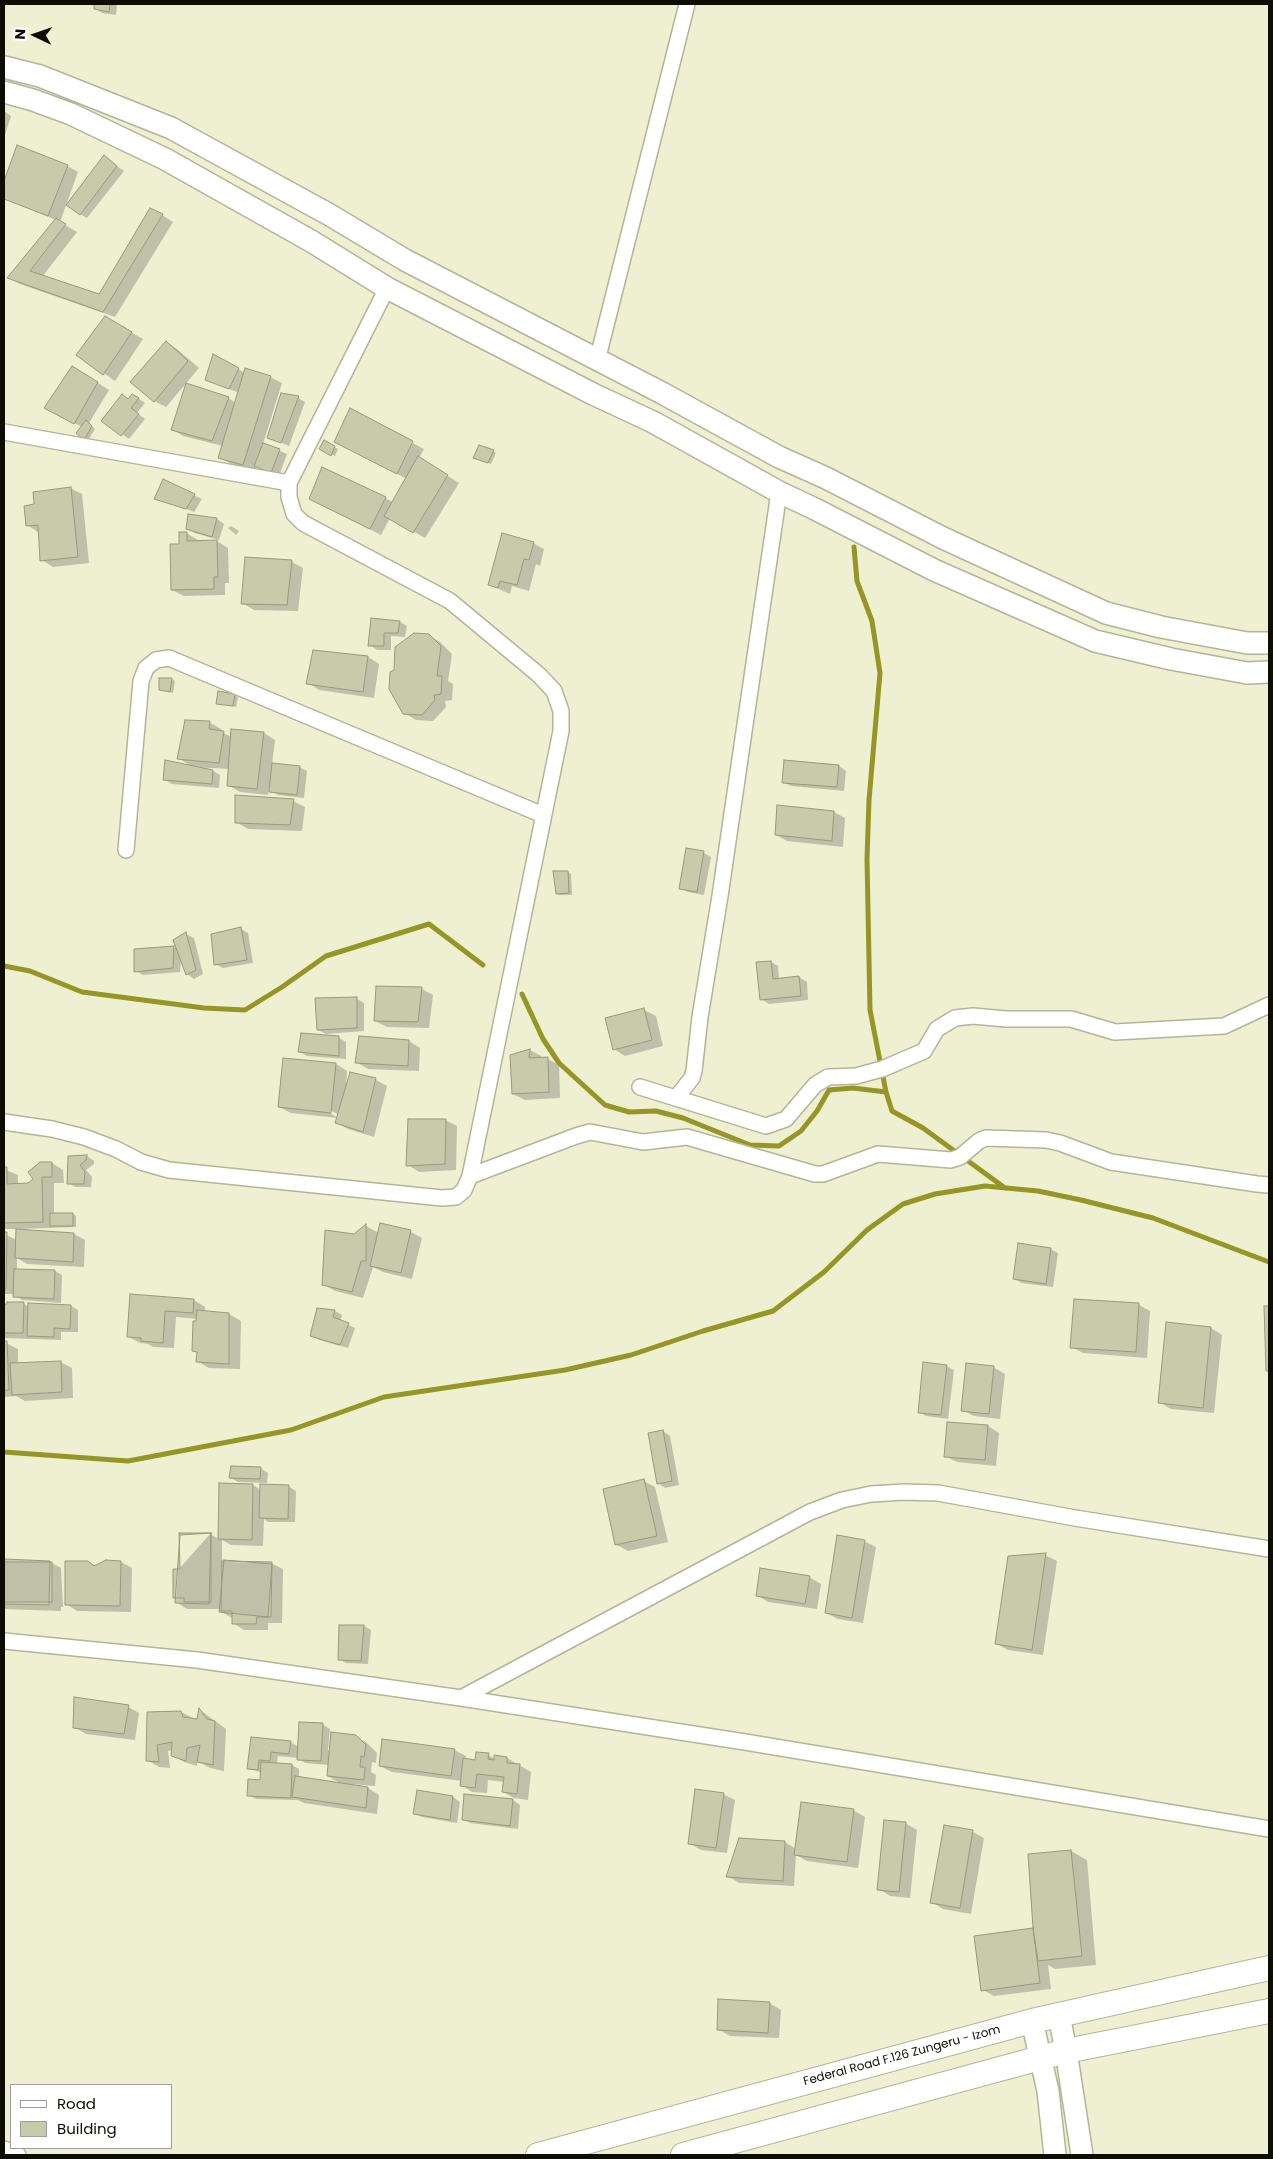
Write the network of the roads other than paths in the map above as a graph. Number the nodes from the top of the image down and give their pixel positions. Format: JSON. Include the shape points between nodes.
{"nodes":[{"id":1,"x":687,"y":4,"type":"edge"},
{"id":2,"x":4,"y":66,"type":"edge"},
{"id":3,"x":4,"y":92,"type":"edge"},
{"id":4,"x":387,"y":288,"type":"junction"},
{"id":5,"x":597,"y":360,"type":"junction"},
{"id":6,"x":4,"y":432,"type":"edge"},
{"id":7,"x":289,"y":483,"type":"junction"},
{"id":8,"x":779,"y":492,"type":"junction"},
{"id":9,"x":1269,"y":643,"type":"edge"},
{"id":10,"x":1269,"y":672,"type":"edge"},
{"id":11,"x":543,"y":815,"type":"junction"},
{"id":12,"x":126,"y":850,"type":"dead end"},
{"id":13,"x":1269,"y":1005,"type":"edge"},
{"id":14,"x":640,"y":1086,"type":"dead end"},
{"id":15,"x":676,"y":1098,"type":"junction"},
{"id":16,"x":4,"y":1122,"type":"edge"},
{"id":17,"x":470,"y":1176,"type":"junction"},
{"id":18,"x":1269,"y":1185,"type":"edge"},
{"id":19,"x":1269,"y":1549,"type":"edge"},
{"id":20,"x":4,"y":1641,"type":"edge"},
{"id":21,"x":461,"y":1698,"type":"junction"},
{"id":22,"x":1269,"y":1829,"type":"edge"},
{"id":23,"x":1269,"y":1968,"type":"edge"},
{"id":24,"x":1269,"y":2011,"type":"edge"},
{"id":25,"x":1058,"y":2015,"type":"junction"},
{"id":26,"x":1032,"y":2021,"type":"junction"},
{"id":27,"x":1066,"y":2051,"type":"junction"},
{"id":28,"x":1041,"y":2058,"type":"junction"},
{"id":29,"x":4,"y":2149,"type":"edge"},
{"id":30,"x":18,"y":2155,"type":"edge"},
{"id":31,"x":538,"y":2155,"type":"edge"},
{"id":32,"x":683,"y":2155,"type":"edge"},
{"id":33,"x":1055,"y":2155,"type":"edge"},
{"id":34,"x":1082,"y":2155,"type":"edge"}],
"edges":[{"from":1,"to":5,"type":"street"},
{"from":2,"to":5,"type":"street","via":[[40,76],[171,128],[405,260]]},
{"from":3,"to":4,"type":"street","via":[[71,114],[164,159],[311,241]]},
{"from":4,"to":7,"type":"street"},
{"from":4,"to":8,"type":"street","via":[[653,422]]},
{"from":5,"to":9,"type":"street","via":[[779,457],[1106,613],[1247,643]]},
{"from":6,"to":7,"type":"street"},
{"from":7,"to":11,"type":"street","via":[[294,514],[303,523],[450,601],[539,675],[554,692],[561,711],[562,731]]},
{"from":8,"to":10,"type":"street","via":[[934,570],[1095,641],[1247,673]]},
{"from":8,"to":15,"type":"street","via":[[694,1071]]},
{"from":11,"to":12,"type":"street","via":[[169,658],[156,660],[146,668],[141,681]]},
{"from":11,"to":17,"type":"street"},
{"from":13,"to":15,"type":"street","via":[[1224,1026],[1115,1032],[1071,1019],[955,1018],[937,1030],[924,1051],[882,1069],[856,1076],[828,1077],[814,1085],[786,1118],[766,1126]]},
{"from":14,"to":15,"type":"street"},
{"from":16,"to":17,"type":"street","via":[[84,1137],[141,1162],[169,1170],[442,1198],[456,1196],[464,1190]]},
{"from":17,"to":18,"type":"street","via":[[590,1132],[643,1142],[687,1137],[815,1174],[878,1154],[951,1160],[986,1138],[1046,1140],[1111,1162]]},
{"from":19,"to":21,"type":"street","via":[[938,1493],[871,1494],[810,1512]]},
{"from":20,"to":21,"type":"street","via":[[197,1660]]},
{"from":21,"to":22,"type":"street"},
{"from":23,"to":25,"type":"main road","name":"Federal Road F.126 Zungeru - Izom"},
{"from":24,"to":27,"type":"main road"},
{"from":25,"to":26,"type":"main road","name":"Federal Road F.126 Zungeru - Izom"},
{"from":25,"to":27,"type":"street"},
{"from":26,"to":28,"type":"street"},
{"from":26,"to":31,"type":"main road","name":"Federal Road F.126 Zungeru - Izom"},
{"from":27,"to":28,"type":"main road"},
{"from":27,"to":34,"type":"street"},
{"from":28,"to":32,"type":"main road"},
{"from":28,"to":33,"type":"street"},
{"from":29,"to":30,"type":"street"}]}
